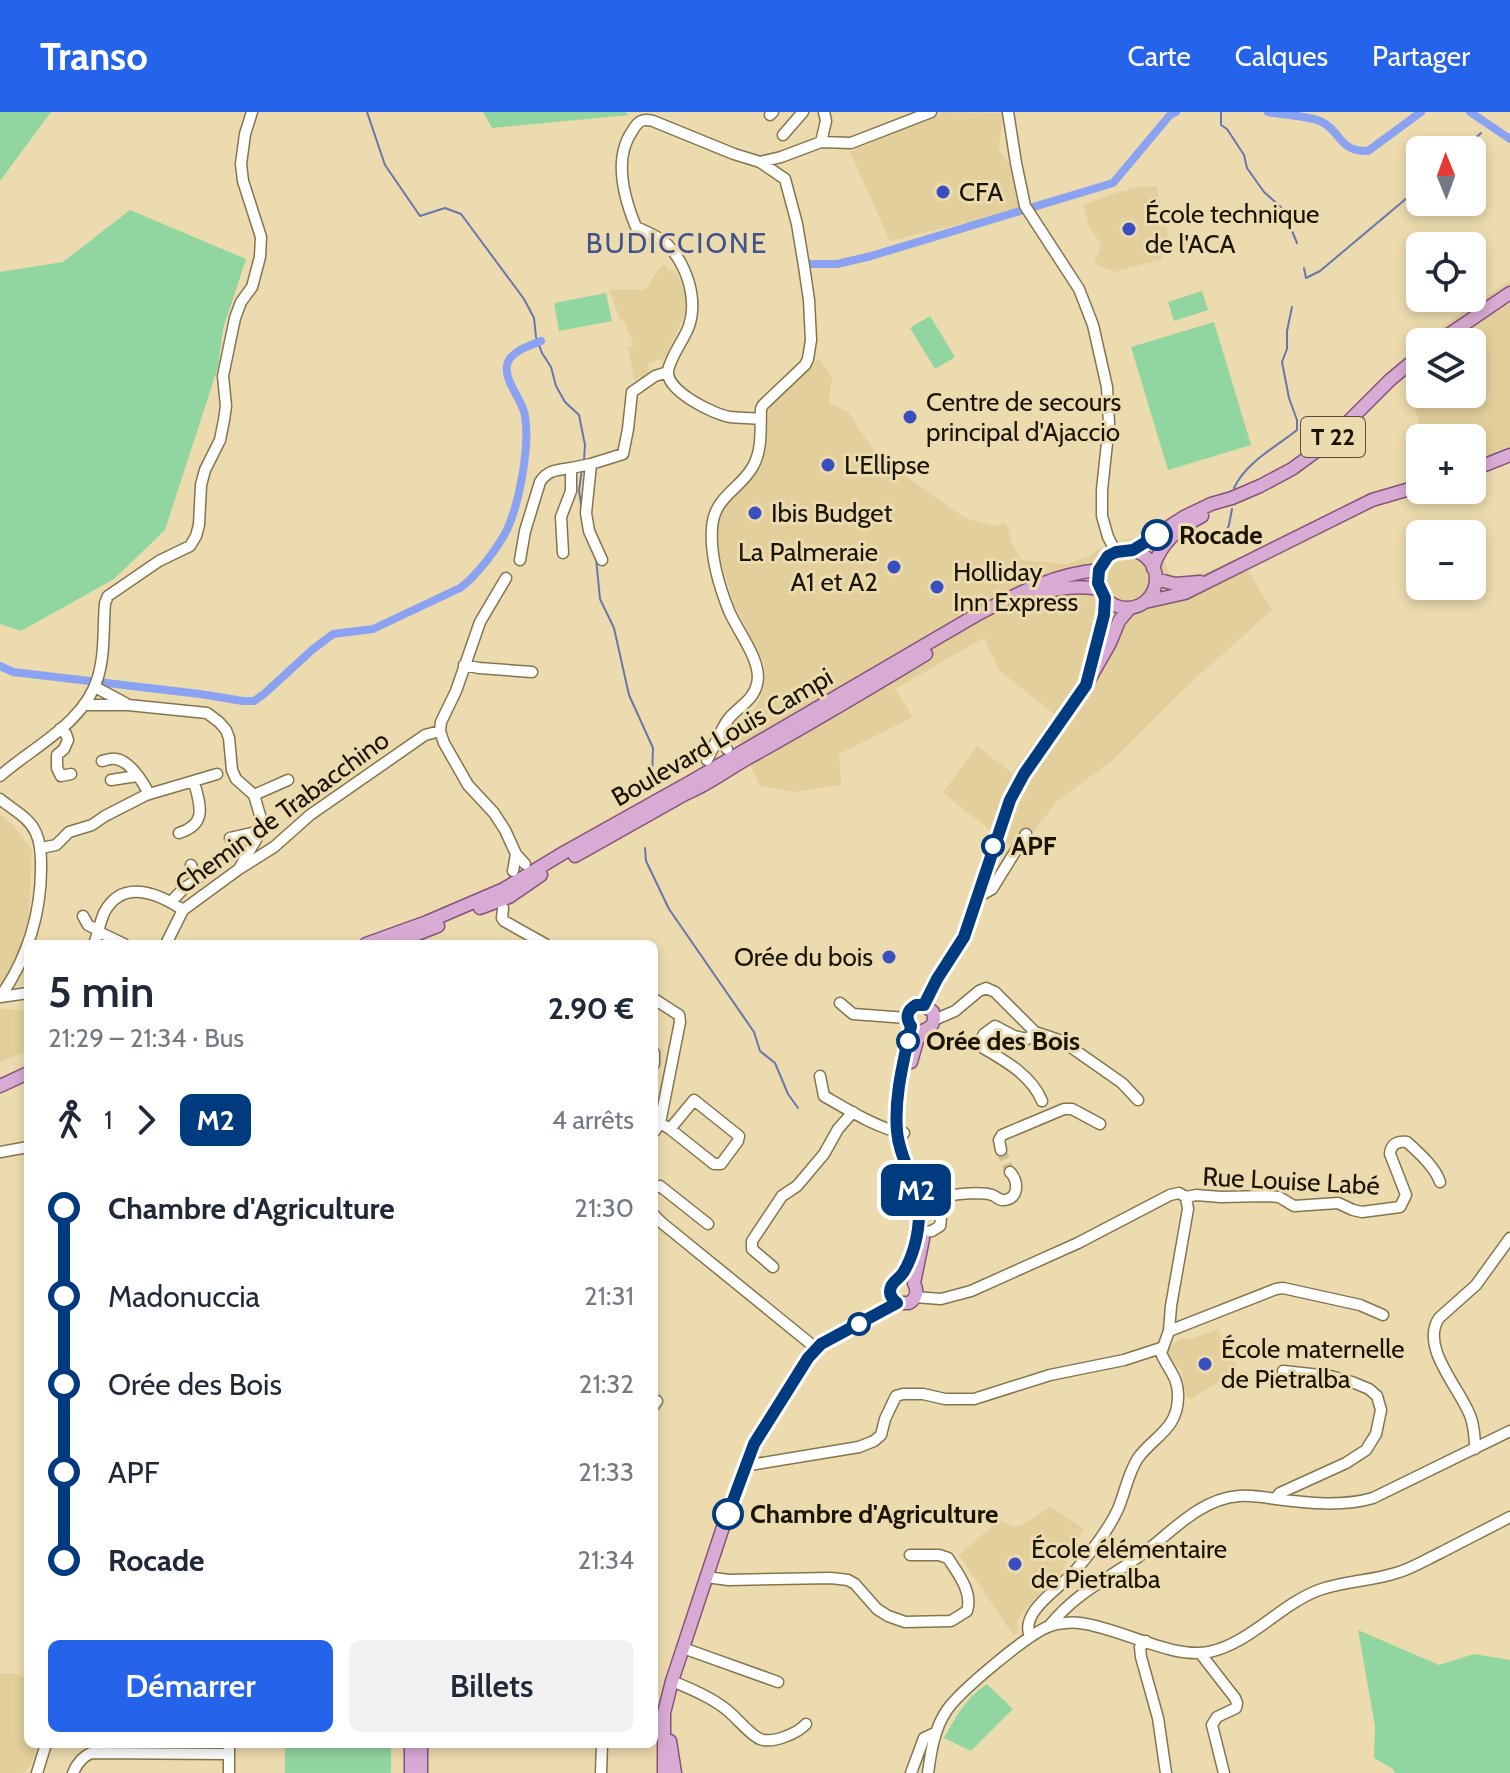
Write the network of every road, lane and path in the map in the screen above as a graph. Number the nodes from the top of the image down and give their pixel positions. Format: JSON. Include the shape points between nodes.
{"nodes":[{"id":1,"x":252,"y":112,"type":"edge"},
{"id":2,"x":803,"y":112,"type":"edge"},
{"id":3,"x":824,"y":112,"type":"edge"},
{"id":4,"x":931,"y":112,"type":"edge"},
{"id":5,"x":1008,"y":112,"type":"edge"},
{"id":6,"x":783,"y":135,"type":"dead end"},
{"id":7,"x":821,"y":142,"type":"junction"},
{"id":8,"x":781,"y":157,"type":"junction"},
{"id":9,"x":760,"y":162,"type":"junction"},
{"id":10,"x":785,"y":179,"type":"junction"},
{"id":11,"x":1510,"y":293,"type":"edge"},
{"id":12,"x":1459,"y":328,"type":"edge"},
{"id":13,"x":1406,"y":367,"type":"edge"},
{"id":14,"x":668,"y":372,"type":"junction"},
{"id":15,"x":761,"y":419,"type":"junction"},
{"id":16,"x":1510,"y":455,"type":"edge"},
{"id":17,"x":591,"y":464,"type":"junction"},
{"id":18,"x":1486,"y":464,"type":"edge"},
{"id":19,"x":571,"y":468,"type":"junction"},
{"id":20,"x":1406,"y":490,"type":"edge"},
{"id":21,"x":1232,"y":498,"type":"junction"},
{"id":22,"x":1133,"y":550,"type":"junction"},
{"id":23,"x":1116,"y":552,"type":"junction"},
{"id":24,"x":563,"y":553,"type":"dead end"},
{"id":25,"x":520,"y":560,"type":"dead end"},
{"id":26,"x":602,"y":560,"type":"dead end"},
{"id":27,"x":1099,"y":570,"type":"junction"},
{"id":28,"x":1155,"y":573,"type":"junction"},
{"id":29,"x":506,"y":578,"type":"dead end"},
{"id":30,"x":1207,"y":582,"type":"junction"},
{"id":31,"x":1102,"y":594,"type":"junction"},
{"id":32,"x":1145,"y":602,"type":"junction"},
{"id":33,"x":1130,"y":608,"type":"junction"},
{"id":34,"x":464,"y":665,"type":"junction"},
{"id":35,"x":532,"y":672,"type":"dead end"},
{"id":36,"x":1086,"y":685,"type":"junction"},
{"id":37,"x":95,"y":687,"type":"junction"},
{"id":38,"x":84,"y":705,"type":"junction"},
{"id":39,"x":128,"y":705,"type":"junction"},
{"id":40,"x":60,"y":729,"type":"junction"},
{"id":41,"x":440,"y":731,"type":"junction"},
{"id":42,"x":718,"y":739,"type":"junction"},
{"id":43,"x":727,"y":749,"type":"dead end"},
{"id":44,"x":707,"y":760,"type":"dead end"},
{"id":45,"x":102,"y":761,"type":"dead end"},
{"id":46,"x":71,"y":774,"type":"dead end"},
{"id":47,"x":217,"y":774,"type":"dead end"},
{"id":48,"x":0,"y":776,"type":"edge"},
{"id":49,"x":137,"y":776,"type":"junction"},
{"id":50,"x":111,"y":780,"type":"dead end"},
{"id":51,"x":288,"y":780,"type":"dead end"},
{"id":52,"x":194,"y":782,"type":"junction"},
{"id":53,"x":149,"y":794,"type":"junction"},
{"id":54,"x":254,"y":795,"type":"junction"},
{"id":55,"x":0,"y":799,"type":"edge"},
{"id":56,"x":261,"y":831,"type":"junction"},
{"id":57,"x":179,"y":833,"type":"dead end"},
{"id":58,"x":1026,"y":834,"type":"dead end"},
{"id":59,"x":230,"y":838,"type":"dead end"},
{"id":60,"x":41,"y":848,"type":"junction"},
{"id":61,"x":516,"y":854,"type":"junction"},
{"id":62,"x":525,"y":864,"type":"dead end"},
{"id":63,"x":191,"y":865,"type":"dead end"},
{"id":64,"x":239,"y":869,"type":"junction"},
{"id":65,"x":513,"y":871,"type":"dead end"},
{"id":66,"x":978,"y":897,"type":"junction"},
{"id":67,"x":171,"y":902,"type":"junction"},
{"id":68,"x":503,"y":908,"type":"dead end"},
{"id":69,"x":183,"y":910,"type":"junction"},
{"id":70,"x":83,"y":916,"type":"dead end"},
{"id":71,"x":99,"y":932,"type":"junction"},
{"id":72,"x":29,"y":940,"type":"edge"},
{"id":73,"x":96,"y":940,"type":"edge"},
{"id":74,"x":116,"y":940,"type":"edge"},
{"id":75,"x":168,"y":940,"type":"edge"},
{"id":76,"x":377,"y":940,"type":"edge"},
{"id":77,"x":402,"y":940,"type":"edge"},
{"id":78,"x":538,"y":940,"type":"edge"},
{"id":79,"x":24,"y":953,"type":"edge"},
{"id":80,"x":24,"y":994,"type":"edge"},
{"id":81,"x":0,"y":997,"type":"edge"},
{"id":82,"x":658,"y":1002,"type":"edge"},
{"id":83,"x":840,"y":1003,"type":"dead end"},
{"id":84,"x":924,"y":1005,"type":"junction"},
{"id":85,"x":934,"y":1020,"type":"junction"},
{"id":86,"x":913,"y":1025,"type":"junction"},
{"id":87,"x":1035,"y":1032,"type":"junction"},
{"id":88,"x":953,"y":1042,"type":"dead end"},
{"id":89,"x":978,"y":1045,"type":"junction"},
{"id":90,"x":24,"y":1067,"type":"edge"},
{"id":91,"x":24,"y":1075,"type":"edge"},
{"id":92,"x":0,"y":1076,"type":"edge"},
{"id":93,"x":820,"y":1076,"type":"dead end"},
{"id":94,"x":0,"y":1086,"type":"edge"},
{"id":95,"x":1138,"y":1100,"type":"dead end"},
{"id":96,"x":1042,"y":1101,"type":"dead end"},
{"id":97,"x":853,"y":1112,"type":"junction"},
{"id":98,"x":1100,"y":1124,"type":"dead end"},
{"id":99,"x":662,"y":1128,"type":"edge"},
{"id":100,"x":900,"y":1133,"type":"junction"},
{"id":101,"x":24,"y":1148,"type":"edge"},
{"id":102,"x":1001,"y":1150,"type":"dead end"},
{"id":103,"x":0,"y":1152,"type":"edge"},
{"id":104,"x":1010,"y":1172,"type":"tunnel mouth"},
{"id":105,"x":1440,"y":1182,"type":"dead end"},
{"id":106,"x":658,"y":1187,"type":"edge"},
{"id":107,"x":1186,"y":1197,"type":"junction"},
{"id":108,"x":658,"y":1219,"type":"edge"},
{"id":109,"x":708,"y":1224,"type":"dead end"},
{"id":110,"x":925,"y":1232,"type":"junction"},
{"id":111,"x":1510,"y":1238,"type":"edge"},
{"id":112,"x":773,"y":1267,"type":"dead end"},
{"id":113,"x":900,"y":1278,"type":"junction"},
{"id":114,"x":914,"y":1283,"type":"junction"},
{"id":115,"x":915,"y":1297,"type":"junction"},
{"id":116,"x":897,"y":1303,"type":"junction"},
{"id":117,"x":1383,"y":1315,"type":"dead end"},
{"id":118,"x":1169,"y":1331,"type":"junction"},
{"id":119,"x":1161,"y":1348,"type":"junction"},
{"id":120,"x":817,"y":1349,"type":"junction"},
{"id":121,"x":1283,"y":1371,"type":"dead end"},
{"id":122,"x":1510,"y":1431,"type":"edge"},
{"id":123,"x":1475,"y":1449,"type":"junction"},
{"id":124,"x":744,"y":1466,"type":"junction"},
{"id":125,"x":1275,"y":1499,"type":"junction"},
{"id":126,"x":1510,"y":1517,"type":"edge"},
{"id":127,"x":910,"y":1555,"type":"dead end"},
{"id":128,"x":706,"y":1577,"type":"junction"},
{"id":129,"x":1050,"y":1625,"type":"junction"},
{"id":130,"x":1030,"y":1637,"type":"junction"},
{"id":131,"x":1146,"y":1641,"type":"junction"},
{"id":132,"x":683,"y":1648,"type":"junction"},
{"id":133,"x":1200,"y":1653,"type":"junction"},
{"id":134,"x":672,"y":1681,"type":"junction"},
{"id":135,"x":778,"y":1682,"type":"dead end"},
{"id":136,"x":667,"y":1702,"type":"junction"},
{"id":137,"x":806,"y":1724,"type":"dead end"},
{"id":138,"x":935,"y":1733,"type":"junction"},
{"id":139,"x":659,"y":1738,"type":"edge"},
{"id":140,"x":45,"y":1748,"type":"edge"},
{"id":141,"x":91,"y":1748,"type":"edge"},
{"id":142,"x":411,"y":1748,"type":"edge"},
{"id":143,"x":421,"y":1748,"type":"edge"},
{"id":144,"x":602,"y":1748,"type":"edge"},
{"id":145,"x":229,"y":1749,"type":"edge"},
{"id":146,"x":37,"y":1773,"type":"edge"},
{"id":147,"x":73,"y":1773,"type":"edge"},
{"id":148,"x":229,"y":1773,"type":"edge"},
{"id":149,"x":411,"y":1773,"type":"edge"},
{"id":150,"x":421,"y":1773,"type":"edge"},
{"id":151,"x":601,"y":1773,"type":"edge"},
{"id":152,"x":664,"y":1773,"type":"edge"},
{"id":153,"x":675,"y":1773,"type":"edge"},
{"id":154,"x":911,"y":1773,"type":"edge"},
{"id":155,"x":928,"y":1773,"type":"edge"},
{"id":156,"x":1166,"y":1773,"type":"edge"},
{"id":157,"x":1224,"y":1773,"type":"edge"}],
"edges":[{"from":1,"to":37,"type":"street","via":[[241,164],[261,237],[260,257],[235,318],[223,376],[224,420],[201,485],[196,536],[190,546],[108,596]]},
{"from":2,"to":6,"type":"street"},
{"from":3,"to":7,"type":"street"},
{"from":4,"to":7,"type":"street","via":[[851,143]]},
{"from":5,"to":23,"type":"street","via":[[1026,209],[1079,289],[1093,325],[1109,424],[1102,516]]},
{"from":7,"to":8,"type":"street"},
{"from":8,"to":9,"type":"street"},
{"from":8,"to":10,"type":"street"},
{"from":9,"to":10,"type":"street"},
{"from":9,"to":14,"type":"street","via":[[646,119],[626,139],[623,178],[636,227],[667,245],[690,285],[692,316]]},
{"from":10,"to":15,"type":"street","via":[[804,266],[811,340],[808,359],[763,405]]},
{"from":11,"to":12,"type":"main road"},
{"from":13,"to":21,"type":"main road","number":"T 22","via":[[1325,445],[1292,469]]},
{"from":14,"to":15,"type":"street","via":[[676,388],[707,409]]},
{"from":14,"to":17,"type":"street","via":[[632,392],[623,454]]},
{"from":15,"to":42,"type":"street","via":[[757,459],[720,502],[712,527],[724,598],[758,669],[754,692],[729,718]]},
{"from":16,"to":18,"type":"main road"},
{"from":17,"to":19,"type":"street"},
{"from":17,"to":26,"type":"street","via":[[586,513]]},
{"from":19,"to":24,"type":"street","via":[[571,491],[561,517]]},
{"from":19,"to":25,"type":"street","via":[[543,476]]},
{"from":20,"to":30,"type":"main road","via":[[1372,500]]},
{"from":21,"to":22,"type":"main road","number":"T 22","via":[[1184,517]]},
{"from":21,"to":28,"type":"main road","number":"T 22","via":[[1164,543]]},
{"from":22,"to":23,"type":"main road"},
{"from":22,"to":28,"type":"main road","via":[[1145,556]]},
{"from":23,"to":27,"type":"main road"},
{"from":27,"to":31,"type":"main road"},
{"from":27,"to":76,"type":"main road","name":"Boulevard Louis Campi","via":[[1058,578],[978,614],[504,889]]},
{"from":28,"to":30,"type":"main road","via":[[1175,584]]},
{"from":28,"to":32,"type":"main road"},
{"from":29,"to":34,"type":"street","via":[[480,622]]},
{"from":30,"to":32,"type":"main road"},
{"from":31,"to":33,"type":"main road","via":[[1116,606]]},
{"from":31,"to":36,"type":"main road","via":[[1104,615]]},
{"from":31,"to":77,"type":"main road","name":"Boulevard Louis Campi","via":[[1082,586],[1028,598],[509,897]]},
{"from":32,"to":33,"type":"main road"},
{"from":33,"to":36,"type":"main road"},
{"from":34,"to":35,"type":"street"},
{"from":34,"to":41,"type":"street"},
{"from":36,"to":66,"type":"main road","via":[[1010,800]]},
{"from":37,"to":38,"type":"street"},
{"from":37,"to":39,"type":"street"},
{"from":38,"to":39,"type":"street"},
{"from":38,"to":40,"type":"street"},
{"from":39,"to":54,"type":"street","via":[[207,713],[226,730],[232,770]]},
{"from":40,"to":46,"type":"street","via":[[68,740],[57,755],[57,768],[61,776]]},
{"from":40,"to":48,"type":"street"},
{"from":41,"to":61,"type":"street","via":[[468,785],[494,813]]},
{"from":41,"to":64,"type":"street","name":"Chemin de Trabacchino","via":[[425,735]]},
{"from":42,"to":43,"type":"street"},
{"from":42,"to":44,"type":"street"},
{"from":45,"to":49,"type":"street","via":[[120,760]]},
{"from":47,"to":52,"type":"street"},
{"from":49,"to":50,"type":"street"},
{"from":49,"to":53,"type":"street"},
{"from":51,"to":54,"type":"street"},
{"from":52,"to":53,"type":"street"},
{"from":52,"to":57,"type":"street","via":[[201,809],[196,824]]},
{"from":53,"to":60,"type":"street","via":[[69,832],[56,845]]},
{"from":54,"to":56,"type":"street"},
{"from":55,"to":60,"type":"street","via":[[29,821]]},
{"from":56,"to":59,"type":"street"},
{"from":56,"to":64,"type":"street"},
{"from":58,"to":66,"type":"street","via":[[992,889]]},
{"from":60,"to":72,"type":"street","via":[[39,905]]},
{"from":61,"to":62,"type":"street"},
{"from":61,"to":65,"type":"street"},
{"from":63,"to":67,"type":"street","via":[[197,880]]},
{"from":64,"to":69,"type":"street","name":"Chemin de Trabacchino"},
{"from":66,"to":84,"type":"main road","via":[[964,937]]},
{"from":67,"to":69,"type":"street"},
{"from":67,"to":71,"type":"street","via":[[143,891],[123,893],[104,913]]},
{"from":68,"to":78,"type":"street","via":[[504,921]]},
{"from":69,"to":75,"type":"street","name":"Chemin de Trabacchino"},
{"from":70,"to":71,"type":"street"},
{"from":71,"to":73,"type":"street"},
{"from":71,"to":74,"type":"street"},
{"from":79,"to":81,"type":"street"},
{"from":80,"to":81,"type":"street"},
{"from":82,"to":99,"type":"street","via":[[679,1015],[680,1022]]},
{"from":83,"to":86,"type":"street","via":[[853,1014]]},
{"from":84,"to":85,"type":"main road"},
{"from":84,"to":86,"type":"main road","via":[[913,1007]]},
{"from":85,"to":86,"type":"main road","via":[[930,1027]]},
{"from":85,"to":87,"type":"street","via":[[986,988]]},
{"from":86,"to":100,"type":"main road","via":[[917,1041]]},
{"from":87,"to":89,"type":"street","via":[[1027,1039],[995,1026]]},
{"from":87,"to":95,"type":"street","via":[[1062,1041]]},
{"from":88,"to":89,"type":"street"},
{"from":89,"to":96,"type":"street","via":[[1024,1076]]},
{"from":90,"to":92,"type":"main road"},
{"from":91,"to":94,"type":"main road"},
{"from":93,"to":97,"type":"street","via":[[824,1096]]},
{"from":97,"to":100,"type":"street"},
{"from":97,"to":112,"type":"street","via":[[797,1186],[782,1196],[752,1241],[752,1249]]},
{"from":98,"to":102,"type":"street","via":[[1064,1109],[1002,1135]]},
{"from":99,"to":99,"type":"street","via":[[714,1164],[721,1164],[739,1136],[694,1100]]},
{"from":100,"to":110,"type":"main road","via":[[922,1183]]},
{"from":100,"to":113,"type":"main road","via":[[919,1213],[913,1249]]},
{"from":101,"to":103,"type":"street"},
{"from":104,"to":110,"type":"street","via":[[1017,1185],[1009,1198],[982,1193],[948,1197],[940,1226]]},
{"from":105,"to":107,"type":"street","name":"Rue Louise Labé","via":[[1414,1148],[1401,1141],[1390,1147],[1406,1195],[1400,1207],[1362,1212],[1338,1203],[1294,1206],[1268,1196]]},
{"from":106,"to":109,"type":"street"},
{"from":107,"to":115,"type":"street","via":[[1170,1195],[971,1291],[941,1299]]},
{"from":107,"to":118,"type":"street"},
{"from":108,"to":120,"type":"street"},
{"from":110,"to":114,"type":"main road"},
{"from":111,"to":123,"type":"street","via":[[1476,1285],[1434,1325],[1435,1347],[1470,1416]]},
{"from":113,"to":114,"type":"main road"},
{"from":113,"to":116,"type":"main road","via":[[890,1292]]},
{"from":114,"to":115,"type":"main road"},
{"from":115,"to":116,"type":"main road"},
{"from":116,"to":120,"type":"main road"},
{"from":117,"to":118,"type":"street","via":[[1283,1288]]},
{"from":118,"to":119,"type":"street"},
{"from":119,"to":124,"type":"street","via":[[974,1399],[903,1394],[892,1402],[874,1441]]},
{"from":119,"to":130,"type":"street","via":[[1178,1387],[1174,1418],[1138,1458],[1117,1512],[1096,1544],[1068,1580],[1035,1609],[1027,1627]]},
{"from":120,"to":124,"type":"main road","via":[[770,1416]]},
{"from":121,"to":125,"type":"street","via":[[1352,1382],[1377,1396],[1381,1410],[1366,1450]]},
{"from":122,"to":123,"type":"street"},
{"from":123,"to":125,"type":"street","via":[[1362,1501]]},
{"from":124,"to":128,"type":"main road"},
{"from":125,"to":129,"type":"street","via":[[1235,1496],[1192,1514],[1092,1586]]},
{"from":126,"to":133,"type":"street","via":[[1408,1569],[1318,1590],[1246,1635]]},
{"from":127,"to":128,"type":"street","via":[[948,1558],[968,1593],[967,1611],[951,1621],[905,1622],[877,1609],[848,1580]]},
{"from":128,"to":132,"type":"main road"},
{"from":129,"to":130,"type":"street"},
{"from":129,"to":131,"type":"street","via":[[1105,1627]]},
{"from":130,"to":138,"type":"street","via":[[960,1694]]},
{"from":131,"to":133,"type":"street"},
{"from":131,"to":156,"type":"street","via":[[1141,1657]]},
{"from":132,"to":134,"type":"main road"},
{"from":132,"to":135,"type":"street"},
{"from":133,"to":157,"type":"street","via":[[1237,1703],[1212,1725]]},
{"from":134,"to":136,"type":"main road"},
{"from":134,"to":137,"type":"street","via":[[726,1709],[759,1739],[799,1731]]},
{"from":136,"to":139,"type":"main road"},
{"from":136,"to":153,"type":"main road"},
{"from":138,"to":154,"type":"street","via":[[924,1738]]},
{"from":138,"to":155,"type":"street"},
{"from":139,"to":152,"type":"main road"},
{"from":140,"to":146,"type":"street"},
{"from":141,"to":145,"type":"street"},
{"from":141,"to":147,"type":"street"},
{"from":142,"to":149,"type":"main road"},
{"from":143,"to":150,"type":"main road"},
{"from":144,"to":151,"type":"street"},
{"from":145,"to":148,"type":"street"}]}
